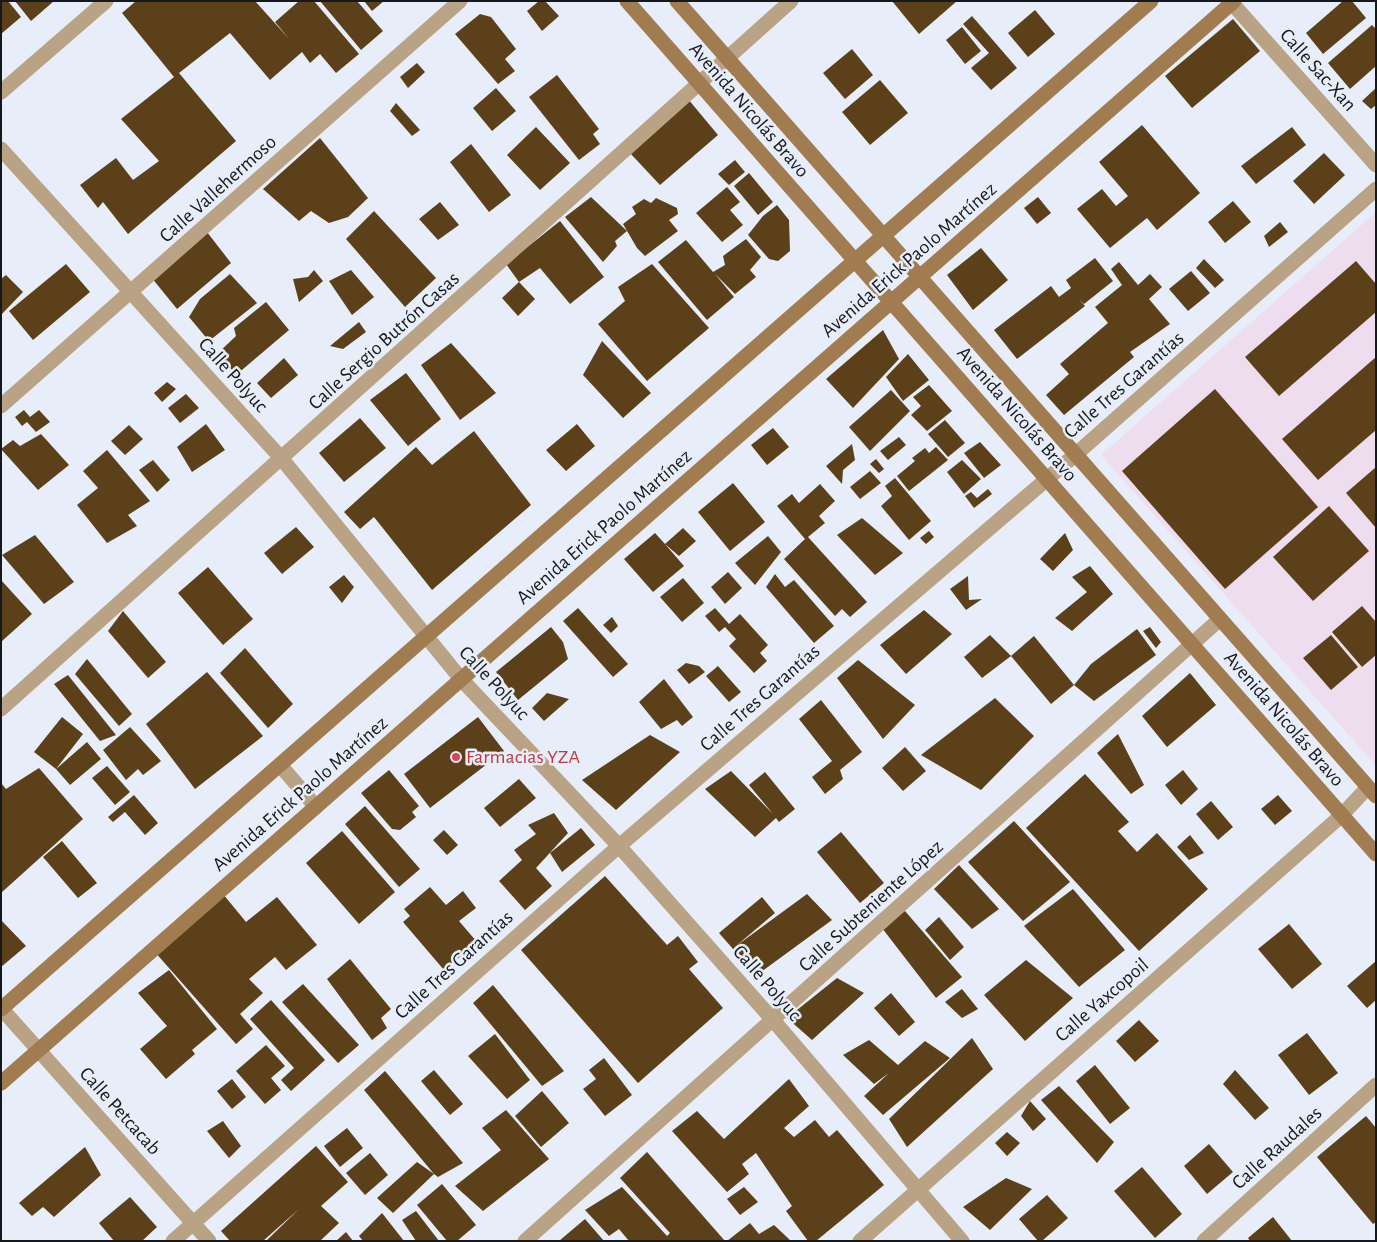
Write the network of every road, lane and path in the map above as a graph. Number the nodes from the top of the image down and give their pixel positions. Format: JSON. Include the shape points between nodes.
{"nodes":[{"id":1,"x":106,"y":1,"type":"edge"},
{"id":2,"x":460,"y":1,"type":"edge"},
{"id":3,"x":627,"y":1,"type":"edge"},
{"id":4,"x":677,"y":1,"type":"edge"},
{"id":5,"x":791,"y":1,"type":"edge"},
{"id":6,"x":1151,"y":1,"type":"edge"},
{"id":7,"x":1232,"y":2,"type":"edge"},
{"id":8,"x":727,"y":58,"type":"junction"},
{"id":9,"x":700,"y":85,"type":"junction"},
{"id":10,"x":1,"y":92,"type":"edge"},
{"id":11,"x":1,"y":149,"type":"edge"},
{"id":12,"x":1376,"y":165,"type":"edge"},
{"id":13,"x":1376,"y":189,"type":"edge"},
{"id":14,"x":883,"y":236,"type":"junction"},
{"id":15,"x":855,"y":260,"type":"junction"},
{"id":16,"x":920,"y":277,"type":"junction"},
{"id":17,"x":132,"y":293,"type":"junction"},
{"id":18,"x":892,"y":302,"type":"junction"},
{"id":19,"x":1,"y":406,"type":"edge"},
{"id":20,"x":1076,"y":455,"type":"junction"},
{"id":21,"x":282,"y":459,"type":"junction"},
{"id":22,"x":1046,"y":479,"type":"junction"},
{"id":23,"x":1220,"y":619,"type":"junction"},
{"id":24,"x":425,"y":637,"type":"junction"},
{"id":25,"x":1193,"y":646,"type":"junction"},
{"id":26,"x":461,"y":679,"type":"junction"},
{"id":27,"x":1,"y":709,"type":"edge"},
{"id":28,"x":280,"y":765,"type":"junction"},
{"id":29,"x":1372,"y":791,"type":"edge"},
{"id":30,"x":316,"y":806,"type":"junction"},
{"id":31,"x":1342,"y":816,"type":"junction"},
{"id":32,"x":619,"y":846,"type":"junction"},
{"id":33,"x":1376,"y":854,"type":"edge"},
{"id":34,"x":1,"y":1008,"type":"edge"},
{"id":35,"x":773,"y":1020,"type":"junction"},
{"id":36,"x":38,"y":1050,"type":"junction"},
{"id":37,"x":1,"y":1083,"type":"edge"},
{"id":38,"x":1376,"y":1085,"type":"edge"},
{"id":39,"x":918,"y":1190,"type":"junction"},
{"id":40,"x":193,"y":1222,"type":"junction"},
{"id":41,"x":173,"y":1241,"type":"edge"},
{"id":42,"x":209,"y":1241,"type":"edge"},
{"id":43,"x":525,"y":1241,"type":"edge"},
{"id":44,"x":860,"y":1241,"type":"edge"},
{"id":45,"x":962,"y":1241,"type":"edge"},
{"id":46,"x":1204,"y":1241,"type":"edge"}],
"edges":[{"from":1,"to":10,"type":"street"},
{"from":2,"to":17,"type":"street","name":"Calle Vallehermoso"},
{"from":3,"to":9,"type":"main road","name":"Avenida Nicolás Bravo"},
{"from":4,"to":8,"type":"main road","name":"Avenida Nicolás Bravo"},
{"from":5,"to":8,"type":"street","name":"Calle Sergio Butrón Casas"},
{"from":6,"to":14,"type":"main road","name":"Avenida Erick Paolo Martínez"},
{"from":7,"to":12,"type":"street","name":"Calle Sac-Xan"},
{"from":7,"to":16,"type":"main road","name":"Avenida Erick Paolo Martínez"},
{"from":8,"to":9,"type":"street","name":"Calle Sergio Butrón Casas"},
{"from":8,"to":14,"type":"main road","name":"Avenida Nicolás Bravo"},
{"from":9,"to":15,"type":"main road","name":"Avenida Nicolás Bravo"},
{"from":9,"to":21,"type":"street","name":"Calle Sergio Butrón Casas"},
{"from":11,"to":17,"type":"street","name":"Calle Polyuc"},
{"from":13,"to":20,"type":"street","name":"Calle Tres Garantías"},
{"from":14,"to":15,"type":"main road","name":"Avenida Erick Paolo Martínez"},
{"from":14,"to":16,"type":"main road","name":"Avenida Nicolás Bravo"},
{"from":15,"to":18,"type":"main road","name":"Avenida Nicolás Bravo"},
{"from":15,"to":24,"type":"main road","name":"Avenida Erick Paolo Martínez"},
{"from":16,"to":18,"type":"main road","name":"Avenida Erick Paolo Martínez"},
{"from":16,"to":20,"type":"main road","name":"Avenida Nicolás Bravo"},
{"from":17,"to":19,"type":"street","name":"Calle Vallehermoso"},
{"from":17,"to":21,"type":"street","name":"Calle Polyuc"},
{"from":18,"to":22,"type":"main road","name":"Avenida Nicolás Bravo"},
{"from":18,"to":26,"type":"main road","name":"Avenida Erick Paolo Martínez"},
{"from":20,"to":22,"type":"street","name":"Calle Tres Garantías"},
{"from":20,"to":23,"type":"main road","name":"Avenida Nicolás Bravo"},
{"from":21,"to":24,"type":"street","name":"Calle Polyuc"},
{"from":21,"to":27,"type":"street","name":"Calle Sergio Butrón Casas"},
{"from":22,"to":25,"type":"main road","name":"Avenida Nicolás Bravo"},
{"from":22,"to":32,"type":"street","name":"Calle Tres Garantías"},
{"from":23,"to":25,"type":"street","name":"Calle Subteniente López"},
{"from":23,"to":29,"type":"main road","name":"Avenida Nicolás Bravo"},
{"from":24,"to":26,"type":"street","name":"Calle Polyuc"},
{"from":24,"to":28,"type":"main road","name":"Avenida Erick Paolo Martínez"},
{"from":25,"to":31,"type":"main road","name":"Avenida Nicolás Bravo"},
{"from":25,"to":35,"type":"street","name":"Calle Subteniente López"},
{"from":26,"to":30,"type":"main road","name":"Avenida Erick Paolo Martínez"},
{"from":26,"to":32,"type":"street","name":"Calle Polyuc"},
{"from":28,"to":30,"type":"street"},
{"from":28,"to":34,"type":"main road","name":"Avenida Erick Paolo Martínez"},
{"from":29,"to":31,"type":"street","name":"Calle Yaxcopoil"},
{"from":30,"to":36,"type":"main road","name":"Avenida Erick Paolo Martínez"},
{"from":31,"to":33,"type":"main road","name":"Avenida Nicolás Bravo"},
{"from":31,"to":39,"type":"street","name":"Calle Yaxcopoil"},
{"from":32,"to":35,"type":"street","name":"Calle Polyuc"},
{"from":32,"to":40,"type":"street","name":"Calle Tres Garantías"},
{"from":34,"to":36,"type":"street","name":"Calle Petcacab"},
{"from":35,"to":39,"type":"street","name":"Calle Polyuc"},
{"from":35,"to":43,"type":"street","name":"Calle Subteniente López"},
{"from":36,"to":37,"type":"main road","name":"Avenida Erick Paolo Martínez"},
{"from":36,"to":40,"type":"street","name":"Calle Petcacab"},
{"from":38,"to":46,"type":"street","name":"Calle Raudales"},
{"from":39,"to":44,"type":"street","name":"Calle Yaxcopoil"},
{"from":39,"to":45,"type":"street","name":"Calle Polyuc"},
{"from":40,"to":41,"type":"street","name":"Calle Tres Garantías"},
{"from":40,"to":42,"type":"street","name":"Calle Petcacab"}]}
